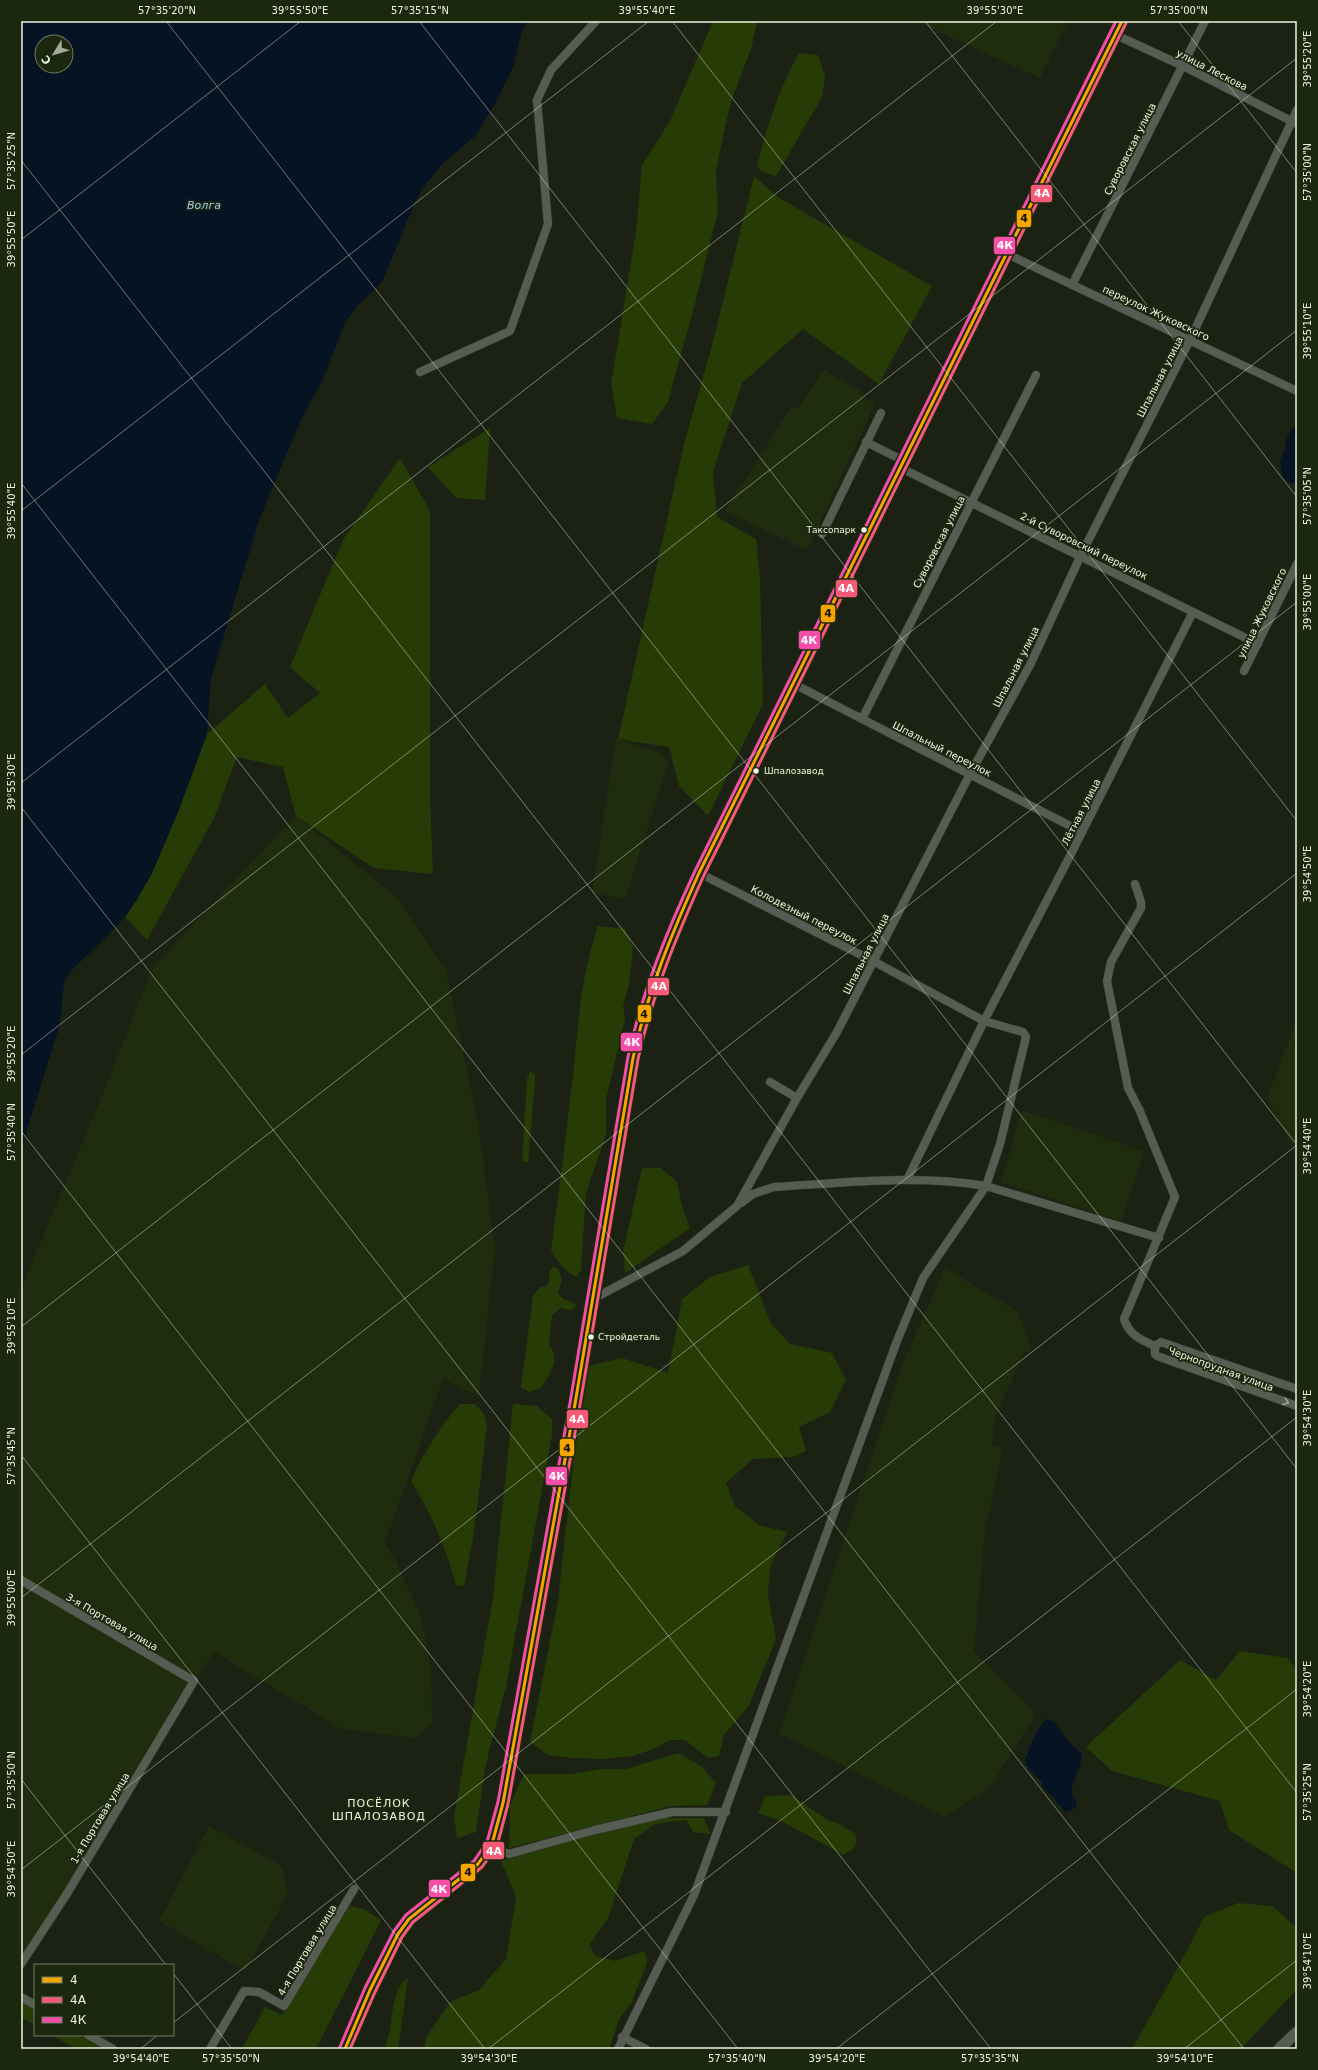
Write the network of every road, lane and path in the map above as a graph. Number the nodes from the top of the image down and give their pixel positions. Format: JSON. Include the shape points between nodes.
{"nodes":[{"id":1,"x":596,"y":21,"type":"edge"},
{"id":2,"x":1122,"y":21,"type":"edge"},
{"id":3,"x":1205,"y":21,"type":"edge"},
{"id":4,"x":1116,"y":35,"type":"junction"},
{"id":5,"x":1183,"y":66,"type":"junction"},
{"id":6,"x":1297,"y":110,"type":"edge"},
{"id":7,"x":1294,"y":123,"type":"edge"},
{"id":8,"x":1007,"y":254,"type":"junction"},
{"id":9,"x":1072,"y":286,"type":"junction"},
{"id":10,"x":1190,"y":340,"type":"junction"},
{"id":11,"x":420,"y":372,"type":"dead end"},
{"id":12,"x":1036,"y":375,"type":"dead end"},
{"id":13,"x":1297,"y":391,"type":"edge"},
{"id":14,"x":881,"y":413,"type":"dead end"},
{"id":15,"x":866,"y":442,"type":"junction"},
{"id":16,"x":902,"y":465,"type":"junction"},
{"id":17,"x":970,"y":502,"type":"junction"},
{"id":18,"x":822,"y":534,"type":"dead end"},
{"id":19,"x":1081,"y":555,"type":"junction"},
{"id":20,"x":1297,"y":564,"type":"edge"},
{"id":21,"x":1193,"y":612,"type":"junction"},
{"id":22,"x":1258,"y":644,"type":"junction"},
{"id":23,"x":1244,"y":671,"type":"dead end"},
{"id":24,"x":794,"y":684,"type":"junction"},
{"id":25,"x":862,"y":719,"type":"junction"},
{"id":26,"x":970,"y":774,"type":"junction"},
{"id":27,"x":1082,"y":832,"type":"junction"},
{"id":28,"x":699,"y":873,"type":"junction"},
{"id":29,"x":1135,"y":884,"type":"dead end"},
{"id":30,"x":873,"y":961,"type":"junction"},
{"id":31,"x":984,"y":1021,"type":"junction"},
{"id":32,"x":770,"y":1082,"type":"dead end"},
{"id":33,"x":797,"y":1098,"type":"junction"},
{"id":34,"x":908,"y":1180,"type":"junction"},
{"id":35,"x":986,"y":1186,"type":"junction"},
{"id":36,"x":737,"y":1206,"type":"junction"},
{"id":37,"x":1159,"y":1238,"type":"junction"},
{"id":38,"x":591,"y":1300,"type":"junction"},
{"id":39,"x":1155,"y":1346,"type":"junction"},
{"id":40,"x":1297,"y":1389,"type":"edge"},
{"id":41,"x":1297,"y":1406,"type":"edge"},
{"id":42,"x":21,"y":1580,"type":"edge"},
{"id":43,"x":194,"y":1681,"type":"joint"},
{"id":44,"x":726,"y":1812,"type":"junction"},
{"id":45,"x":490,"y":1848,"type":"junction"},
{"id":46,"x":354,"y":1889,"type":"dead end"},
{"id":47,"x":21,"y":1964,"type":"edge"},
{"id":48,"x":21,"y":1997,"type":"edge"},
{"id":49,"x":34,"y":2004,"type":"edge"},
{"id":50,"x":1297,"y":2032,"type":"edge"},
{"id":51,"x":90,"y":2036,"type":"edge"},
{"id":52,"x":622,"y":2037,"type":"junction"},
{"id":53,"x":113,"y":2049,"type":"edge"},
{"id":54,"x":210,"y":2049,"type":"edge"},
{"id":55,"x":345,"y":2049,"type":"edge"},
{"id":56,"x":618,"y":2049,"type":"edge"},
{"id":57,"x":646,"y":2049,"type":"edge"},
{"id":58,"x":1279,"y":2049,"type":"edge"}],
"edges":[{"from":1,"to":11,"type":"street","via":[[551,70],[537,100],[548,224],[510,331]]},
{"from":2,"to":4,"type":"street"},
{"from":3,"to":5,"type":"street","name":"Суворовская улица"},
{"from":4,"to":5,"type":"street","name":"улица Лескова"},
{"from":4,"to":8,"type":"street"},
{"from":5,"to":7,"type":"street","name":"улица Лескова"},
{"from":5,"to":9,"type":"street","name":"Суворовская улица"},
{"from":6,"to":7,"type":"street","name":"Шпальная улица"},
{"from":7,"to":10,"type":"street","name":"Шпальная улица"},
{"from":8,"to":9,"type":"street","name":"переулок Жуковского"},
{"from":8,"to":16,"type":"street"},
{"from":9,"to":10,"type":"street","name":"переулок Жуковского"},
{"from":10,"to":13,"type":"street","name":"переулок Жуковского"},
{"from":10,"to":19,"type":"street","name":"Шпальная улица"},
{"from":12,"to":17,"type":"street","name":"Суворовская улица"},
{"from":14,"to":15,"type":"street"},
{"from":15,"to":16,"type":"street","name":"2-й Суворовский переулок"},
{"from":15,"to":18,"type":"street"},
{"from":16,"to":17,"type":"street","name":"2-й Суворовский переулок"},
{"from":16,"to":24,"type":"street"},
{"from":17,"to":19,"type":"street","name":"2-й Суворовский переулок"},
{"from":17,"to":25,"type":"street","name":"Суворовская улица"},
{"from":19,"to":21,"type":"street","name":"2-й Суворовский переулок"},
{"from":19,"to":26,"type":"street","name":"Шпальная улица","via":[[1031,663]]},
{"from":20,"to":22,"type":"street","name":"улица Жуковского"},
{"from":21,"to":22,"type":"street","name":"2-й Суворовский переулок"},
{"from":21,"to":27,"type":"street","name":"Лётная улица"},
{"from":22,"to":23,"type":"street","name":"улица Жуковского"},
{"from":24,"to":25,"type":"street","name":"Шпальный переулок"},
{"from":24,"to":28,"type":"street"},
{"from":25,"to":26,"type":"street","name":"Шпальный переулок"},
{"from":26,"to":27,"type":"street","name":"Шпальный переулок"},
{"from":26,"to":30,"type":"street","name":"Шпальная улица"},
{"from":27,"to":31,"type":"street","name":"Лётная улица"},
{"from":28,"to":30,"type":"street","name":"Колодезный переулок"},
{"from":28,"to":38,"type":"street","via":[[660,962],[639,1027]]},
{"from":29,"to":37,"type":"street","via":[[1142,906],[1112,962],[1107,981],[1128,1088],[1175,1197]]},
{"from":30,"to":31,"type":"street","name":"Колодезный переулок"},
{"from":30,"to":33,"type":"street","name":"Шпальная улица","via":[[837,1032]]},
{"from":31,"to":34,"type":"street","name":"Лётная улица"},
{"from":31,"to":35,"type":"street","name":"Колодезный переулок","via":[[1023,1032],[1026,1037],[1000,1144]]},
{"from":32,"to":33,"type":"street"},
{"from":33,"to":36,"type":"street","name":"Шпальная улица"},
{"from":34,"to":35,"type":"street","via":[[958,1181]]},
{"from":34,"to":36,"type":"street","via":[[774,1187],[753,1194]]},
{"from":35,"to":37,"type":"street"},
{"from":35,"to":44,"type":"street","name":"Колодезный переулок","via":[[923,1278],[897,1341]]},
{"from":36,"to":38,"type":"street","name":"Шпальная улица","via":[[683,1252]]},
{"from":37,"to":39,"type":"street","via":[[1124,1319],[1129,1330],[1137,1338]]},
{"from":38,"to":45,"type":"street","via":[[575,1404],[503,1803]]},
{"from":39,"to":40,"type":"street","name":"Чернопрудная улица","via":[[1162,1342]]},
{"from":39,"to":41,"type":"street","name":"Чернопрудная улица","one_way":true,"via":[[1154,1353],[1157,1356]]},
{"from":42,"to":43,"type":"street","name":"3-я Портовая улица"},
{"from":43,"to":47,"type":"street","name":"1-я Портовая улица","via":[[68,1892]]},
{"from":44,"to":45,"type":"street","via":[[672,1812],[594,1830],[509,1854]]},
{"from":44,"to":52,"type":"street","name":"Колодезный переулок","via":[[694,1895]]},
{"from":45,"to":55,"type":"street","via":[[478,1864],[402,1928],[370,1990]]},
{"from":46,"to":54,"type":"street","name":"4-я Портовая улица","via":[[284,2006],[259,1992],[244,1991]]},
{"from":48,"to":49,"type":"street"},
{"from":50,"to":58,"type":"street"},
{"from":51,"to":53,"type":"street"},
{"from":52,"to":56,"type":"street","name":"Колодезный переулок"},
{"from":52,"to":57,"type":"street"}]}
